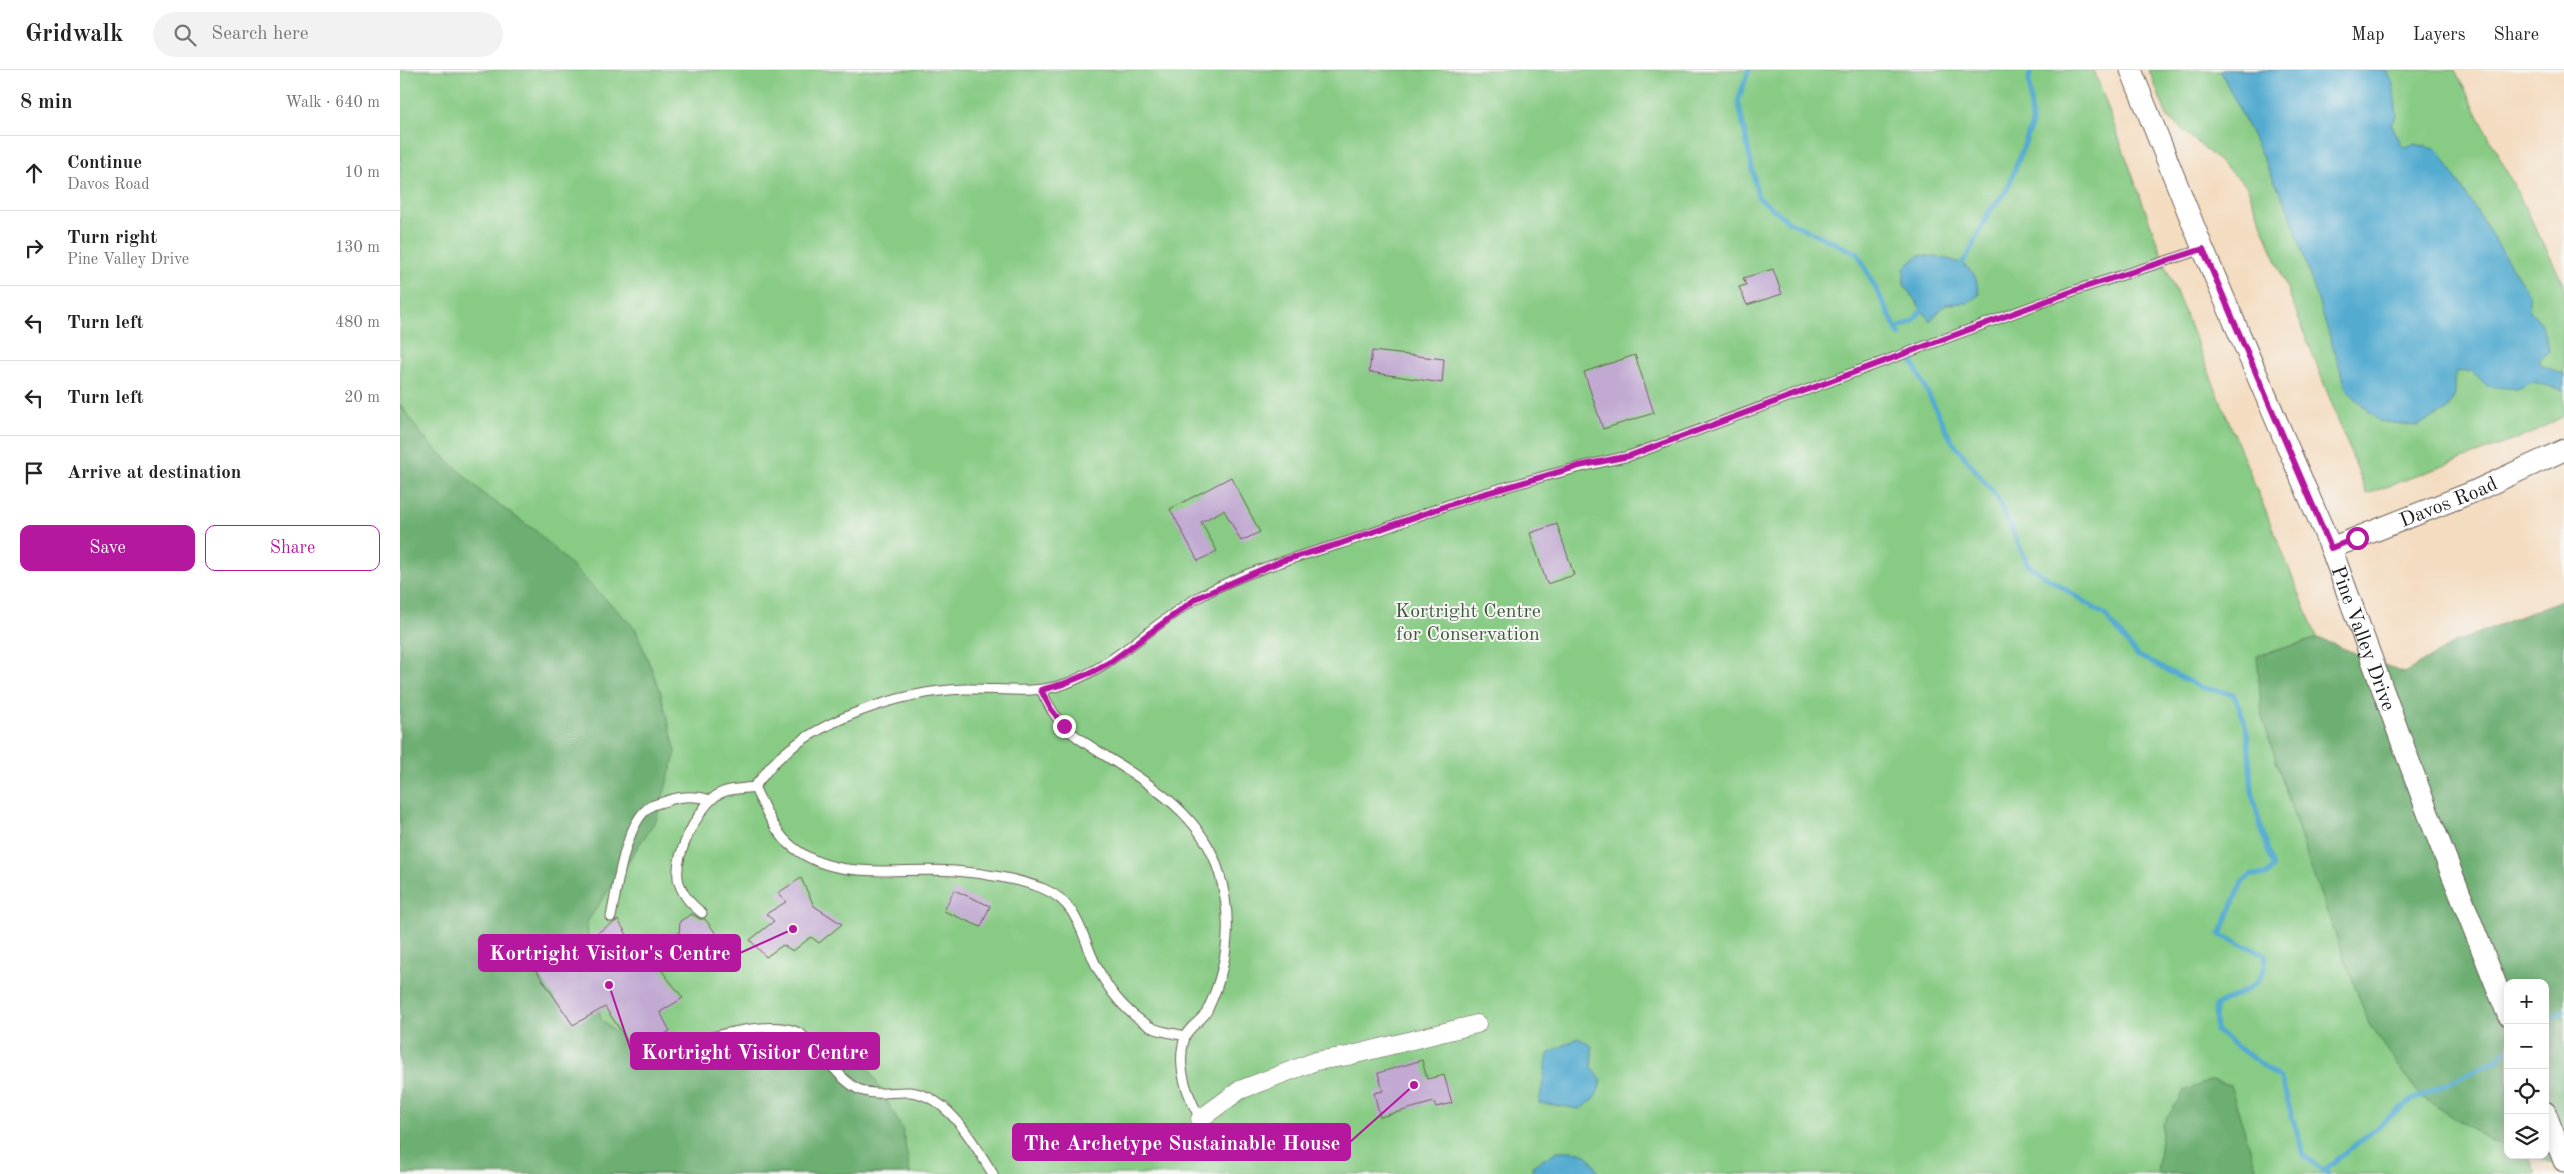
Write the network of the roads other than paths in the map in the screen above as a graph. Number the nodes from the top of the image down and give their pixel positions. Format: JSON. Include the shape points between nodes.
{"nodes":[{"id":1,"x":2131,"y":70,"type":"edge"},
{"id":2,"x":2203,"y":249,"type":"junction"},
{"id":3,"x":2564,"y":450,"type":"edge"},
{"id":4,"x":2331,"y":548,"type":"junction"},
{"id":5,"x":1041,"y":690,"type":"junction"},
{"id":6,"x":754,"y":787,"type":"junction"},
{"id":7,"x":711,"y":800,"type":"junction"},
{"id":8,"x":702,"y":913,"type":"dead end"},
{"id":9,"x":610,"y":917,"type":"dead end"},
{"id":10,"x":2504,"y":1005,"type":"edge"},
{"id":11,"x":1477,"y":1024,"type":"dead end"},
{"id":12,"x":1185,"y":1036,"type":"junction"},
{"id":13,"x":670,"y":1048,"type":"dead end"},
{"id":14,"x":2546,"y":1114,"type":"edge"},
{"id":15,"x":1203,"y":1124,"type":"joint"},
{"id":16,"x":2564,"y":1161,"type":"edge"},
{"id":17,"x":994,"y":1174,"type":"edge"}],
"edges":[{"from":1,"to":2,"type":"street","name":"Pine Valley Drive"},
{"from":2,"to":4,"type":"street","name":"Pine Valley Drive"},
{"from":2,"to":5,"type":"lane","via":[[2076,290],[1629,456],[1579,466],[1463,500],[1281,561],[1197,598],[1112,661],[1090,673]]},
{"from":3,"to":4,"type":"street","name":"Davos Road","via":[[2473,492]]},
{"from":4,"to":10,"type":"street","name":"Pine Valley Drive"},
{"from":5,"to":6,"type":"lane","via":[[947,690],[853,714],[799,742],[773,764]]},
{"from":5,"to":12,"type":"lane","via":[[1064,726],[1190,818],[1218,868],[1229,930],[1224,971],[1206,1014]]},
{"from":6,"to":7,"type":"lane","via":[[725,792]]},
{"from":6,"to":12,"type":"lane","via":[[773,824],[788,843],[817,861],[862,872],[954,871],[1044,889],[1067,903],[1086,937],[1098,970],[1118,1003],[1150,1027]]},
{"from":7,"to":8,"type":"lane","via":[[696,819],[679,859],[678,881],[686,899]]},
{"from":7,"to":9,"type":"lane","via":[[700,796],[679,796],[650,806],[630,835]]},
{"from":11,"to":15,"type":"street","via":[[1316,1061],[1240,1090]]},
{"from":12,"to":15,"type":"lane","via":[[1182,1060],[1185,1087]]},
{"from":13,"to":17,"type":"lane","via":[[744,1030],[773,1028],[796,1032],[856,1087],[871,1094],[925,1094],[949,1113]]},
{"from":14,"to":16,"type":"street"}]}
